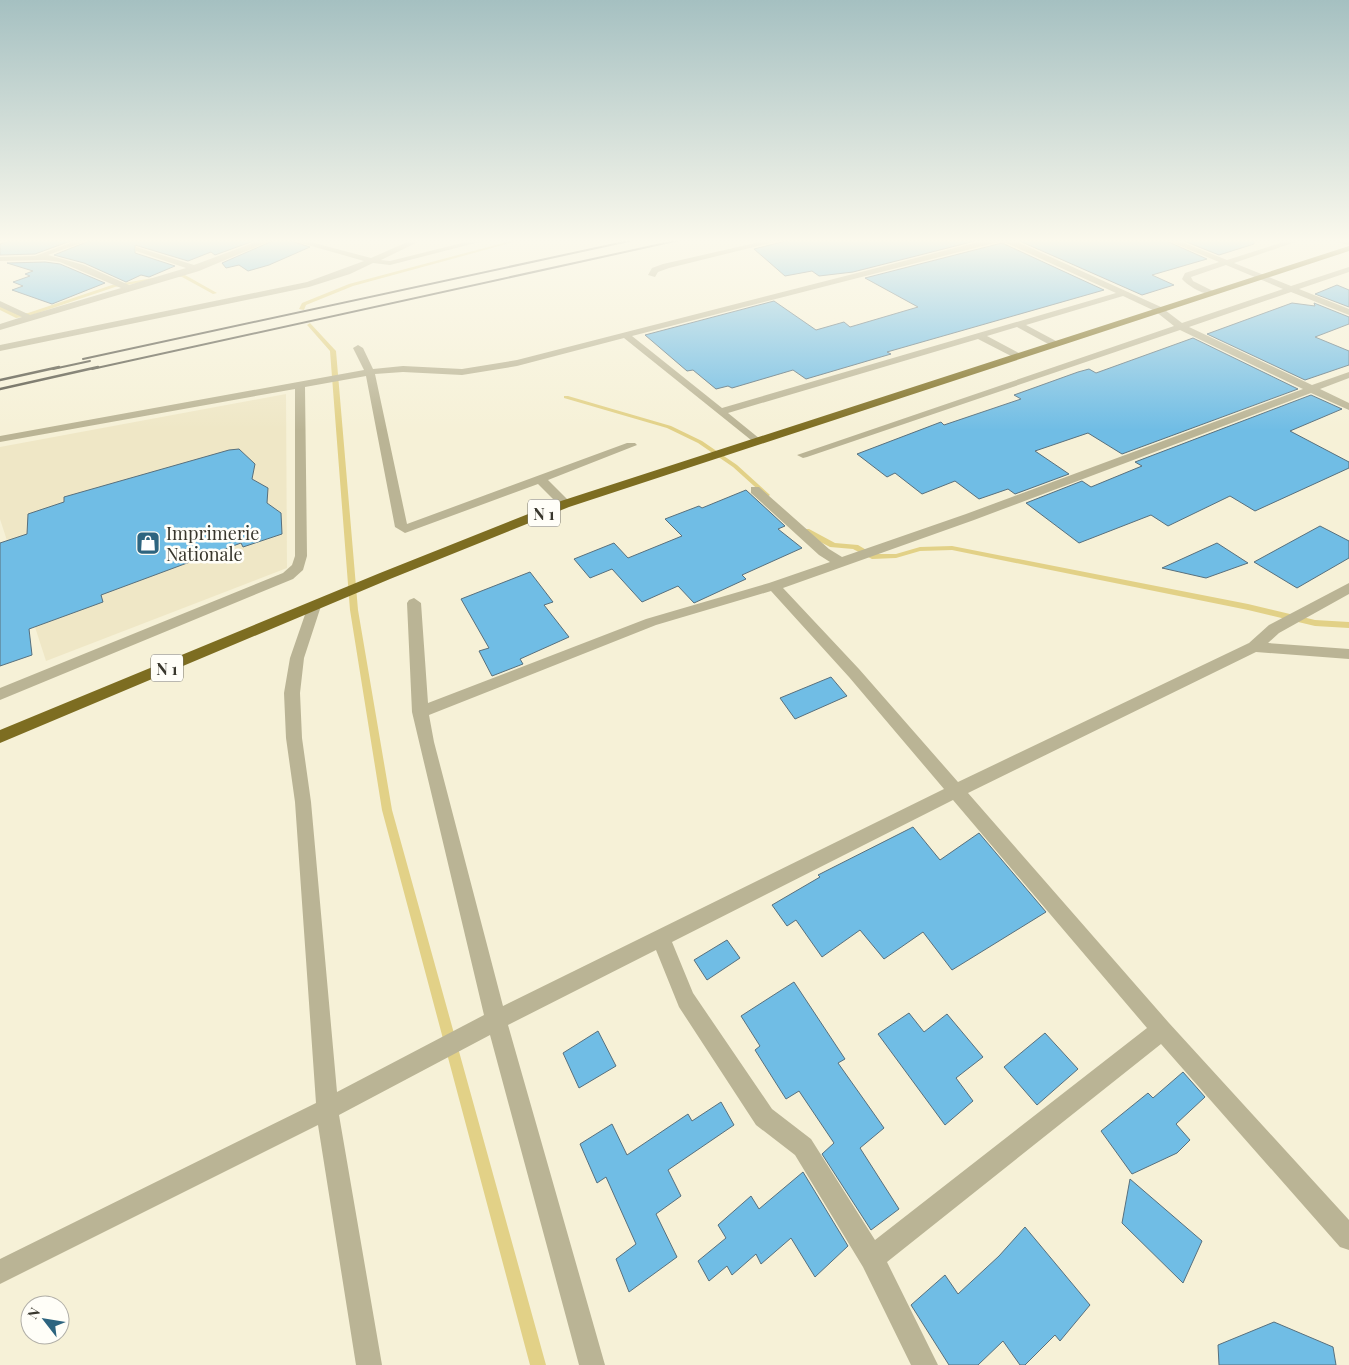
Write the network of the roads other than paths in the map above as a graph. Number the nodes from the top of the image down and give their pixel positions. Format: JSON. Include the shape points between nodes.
{"nodes":[{"id":1,"x":80,"y":303,"type":"edge"},
{"id":2,"x":219,"y":303,"type":"edge"},
{"id":3,"x":751,"y":303,"type":"edge"},
{"id":4,"x":1091,"y":303,"type":"edge"},
{"id":5,"x":1145,"y":303,"type":"edge"},
{"id":6,"x":1178,"y":303,"type":"edge"},
{"id":7,"x":1249,"y":303,"type":"edge"},
{"id":8,"x":1327,"y":303,"type":"edge"},
{"id":9,"x":0,"y":304,"type":"edge"},
{"id":10,"x":1158,"y":309,"type":"junction"},
{"id":11,"x":1349,"y":312,"type":"edge"},
{"id":12,"x":30,"y":318,"type":"junction"},
{"id":13,"x":1017,"y":324,"type":"junction"},
{"id":14,"x":1182,"y":326,"type":"junction"},
{"id":15,"x":0,"y":327,"type":"edge"},
{"id":16,"x":625,"y":335,"type":"junction"},
{"id":17,"x":979,"y":336,"type":"junction"},
{"id":18,"x":1053,"y":343,"type":"junction"},
{"id":19,"x":0,"y":348,"type":"edge"},
{"id":20,"x":358,"y":348,"type":"dead end"},
{"id":21,"x":1016,"y":355,"type":"junction"},
{"id":22,"x":370,"y":372,"type":"junction"},
{"id":23,"x":1349,"y":375,"type":"edge"},
{"id":24,"x":300,"y":385,"type":"junction"},
{"id":25,"x":1313,"y":390,"type":"junction"},
{"id":26,"x":1349,"y":407,"type":"edge"},
{"id":27,"x":720,"y":412,"type":"junction"},
{"id":28,"x":0,"y":439,"type":"edge"},
{"id":29,"x":756,"y":441,"type":"junction"},
{"id":30,"x":631,"y":445,"type":"dead end"},
{"id":31,"x":802,"y":455,"type":"dead end"},
{"id":32,"x":540,"y":478,"type":"junction"},
{"id":33,"x":755,"y":490,"type":"dead end"},
{"id":34,"x":565,"y":504,"type":"junction"},
{"id":35,"x":840,"y":562,"type":"junction"},
{"id":36,"x":774,"y":586,"type":"junction"},
{"id":37,"x":1349,"y":588,"type":"edge"},
{"id":38,"x":414,"y":604,"type":"dead end"},
{"id":39,"x":314,"y":606,"type":"junction"},
{"id":40,"x":1254,"y":647,"type":"junction"},
{"id":41,"x":1349,"y":654,"type":"edge"},
{"id":42,"x":0,"y":694,"type":"edge"},
{"id":43,"x":420,"y":712,"type":"junction"},
{"id":44,"x":0,"y":737,"type":"edge"},
{"id":45,"x":956,"y":791,"type":"junction"},
{"id":46,"x":661,"y":939,"type":"junction"},
{"id":47,"x":496,"y":1020,"type":"junction"},
{"id":48,"x":1162,"y":1030,"type":"junction"},
{"id":49,"x":327,"y":1109,"type":"junction"},
{"id":50,"x":1349,"y":1238,"type":"edge"},
{"id":51,"x":872,"y":1258,"type":"junction"},
{"id":52,"x":0,"y":1272,"type":"edge"},
{"id":53,"x":369,"y":1365,"type":"edge"},
{"id":54,"x":592,"y":1365,"type":"edge"},
{"id":55,"x":925,"y":1365,"type":"edge"}],
"edges":[{"from":1,"to":12,"type":"street"},
{"from":2,"to":19,"type":"street"},
{"from":3,"to":16,"type":"street"},
{"from":4,"to":13,"type":"street"},
{"from":5,"to":10,"type":"street"},
{"from":6,"to":10,"type":"highway","number":"N 1"},
{"from":7,"to":14,"type":"street"},
{"from":8,"to":11,"type":"street"},
{"from":9,"to":12,"type":"street"},
{"from":10,"to":14,"type":"street"},
{"from":10,"to":18,"type":"highway","number":"N 1"},
{"from":12,"to":15,"type":"street"},
{"from":13,"to":17,"type":"street"},
{"from":13,"to":18,"type":"street"},
{"from":14,"to":25,"type":"street"},
{"from":14,"to":31,"type":"street"},
{"from":16,"to":22,"type":"street","via":[[517,363],[462,372],[403,369]]},
{"from":16,"to":27,"type":"street"},
{"from":17,"to":21,"type":"street"},
{"from":17,"to":27,"type":"street"},
{"from":18,"to":21,"type":"highway","number":"N 1"},
{"from":20,"to":22,"type":"street"},
{"from":21,"to":29,"type":"highway","number":"N 1"},
{"from":22,"to":24,"type":"street"},
{"from":22,"to":32,"type":"street","via":[[402,528]]},
{"from":23,"to":25,"type":"street"},
{"from":24,"to":28,"type":"street"},
{"from":24,"to":42,"type":"street","via":[[301,556],[298,567],[288,576]]},
{"from":25,"to":26,"type":"street"},
{"from":25,"to":35,"type":"street"},
{"from":27,"to":29,"type":"street"},
{"from":29,"to":34,"type":"highway","number":"N 1"},
{"from":30,"to":32,"type":"street"},
{"from":32,"to":34,"type":"street"},
{"from":33,"to":35,"type":"street"},
{"from":34,"to":39,"type":"highway","number":"N 1"},
{"from":35,"to":36,"type":"street"},
{"from":36,"to":43,"type":"street","via":[[651,622]]},
{"from":36,"to":45,"type":"street"},
{"from":37,"to":40,"type":"street","via":[[1274,629]]},
{"from":38,"to":43,"type":"street"},
{"from":39,"to":44,"type":"highway","number":"N 1"},
{"from":39,"to":49,"type":"street","via":[[297,658],[292,693],[294,738],[304,802]]},
{"from":40,"to":41,"type":"street"},
{"from":40,"to":45,"type":"street"},
{"from":43,"to":47,"type":"street"},
{"from":45,"to":46,"type":"street"},
{"from":45,"to":48,"type":"street"},
{"from":46,"to":47,"type":"street"},
{"from":46,"to":51,"type":"street","via":[[686,1000],[764,1117],[803,1147]]},
{"from":47,"to":49,"type":"street"},
{"from":47,"to":54,"type":"street"},
{"from":48,"to":50,"type":"street"},
{"from":48,"to":51,"type":"street"},
{"from":49,"to":52,"type":"street"},
{"from":49,"to":53,"type":"street"},
{"from":51,"to":55,"type":"street"}]}
